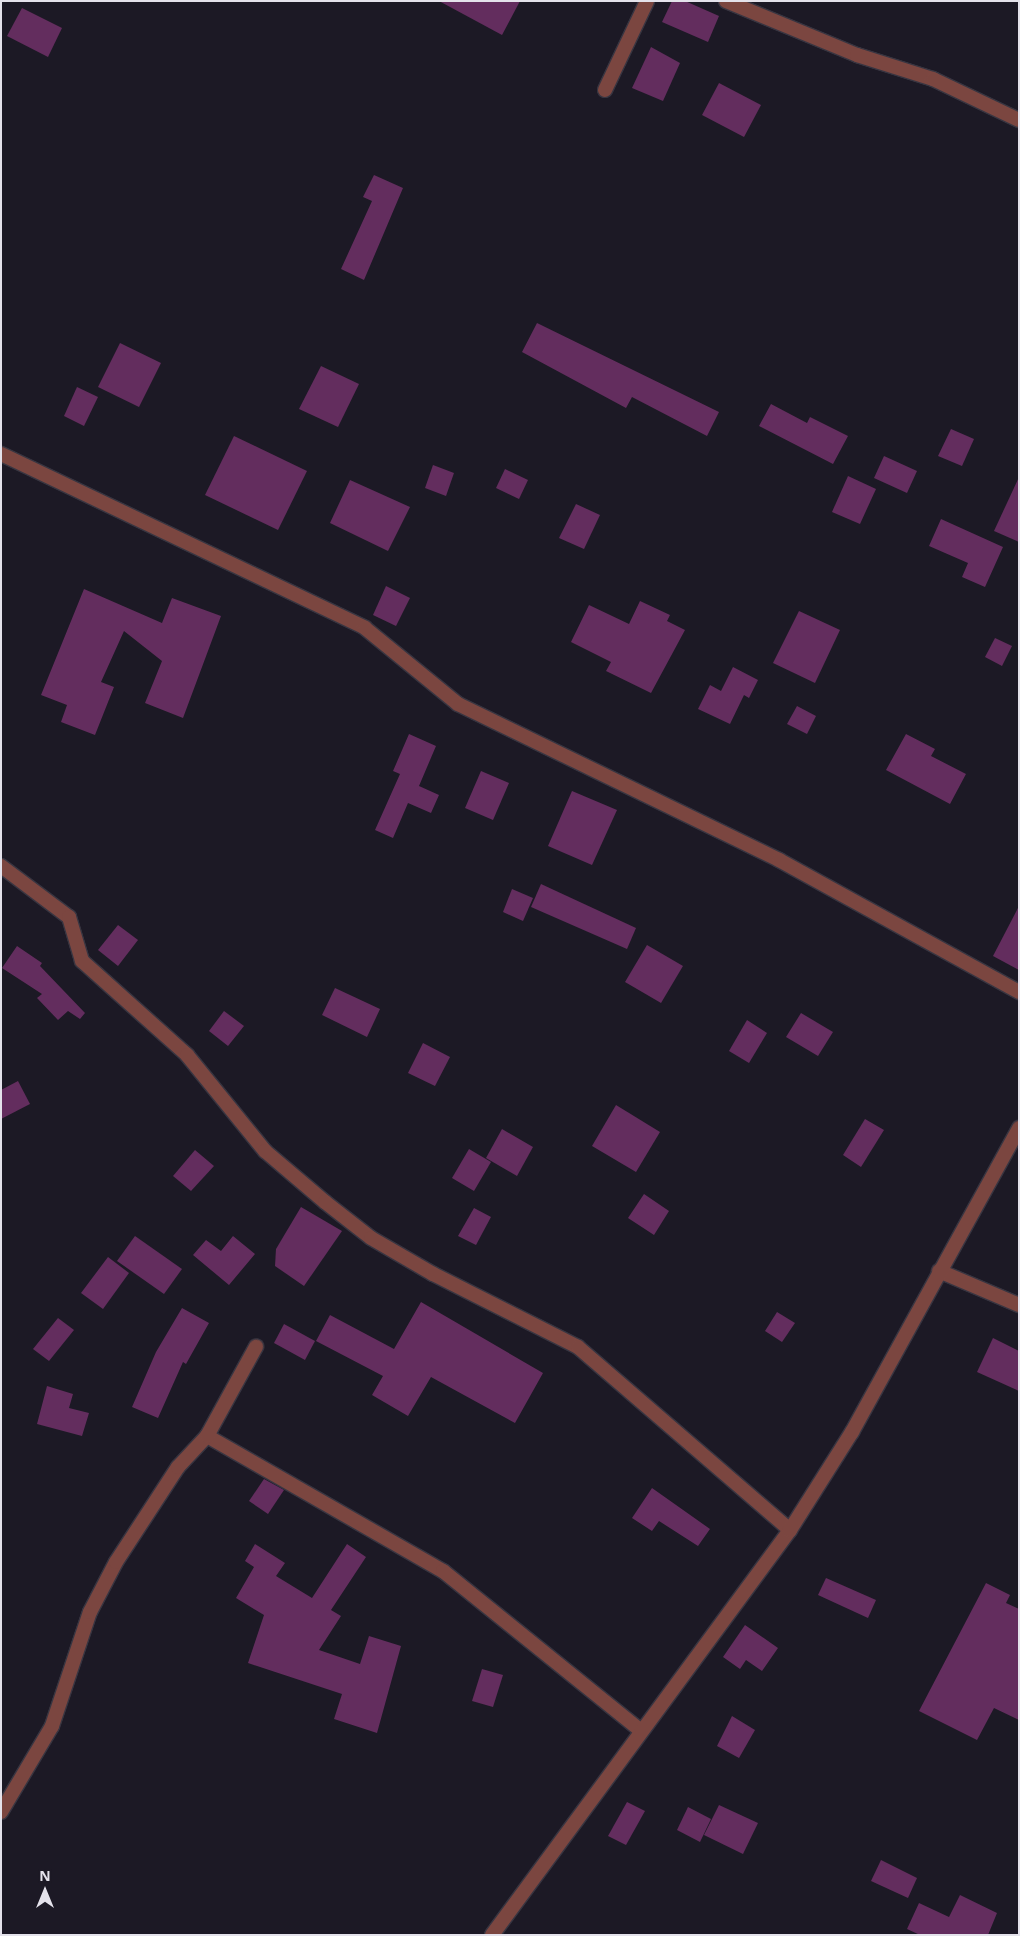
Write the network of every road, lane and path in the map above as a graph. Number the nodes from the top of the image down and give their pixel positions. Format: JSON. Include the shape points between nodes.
{"nodes":[{"id":1,"x":647,"y":1,"type":"edge"},
{"id":2,"x":726,"y":1,"type":"edge"},
{"id":3,"x":606,"y":90,"type":"dead end"},
{"id":4,"x":1019,"y":120,"type":"edge"},
{"id":5,"x":1,"y":454,"type":"edge"},
{"id":6,"x":1,"y":866,"type":"edge"},
{"id":7,"x":1019,"y":992,"type":"edge"},
{"id":8,"x":1019,"y":1128,"type":"edge"},
{"id":9,"x":938,"y":1271,"type":"junction"},
{"id":10,"x":1019,"y":1305,"type":"edge"},
{"id":11,"x":256,"y":1347,"type":"dead end"},
{"id":12,"x":207,"y":1436,"type":"junction"},
{"id":13,"x":790,"y":1530,"type":"junction"},
{"id":14,"x":641,"y":1731,"type":"junction"},
{"id":15,"x":1,"y":1812,"type":"edge"},
{"id":16,"x":492,"y":1935,"type":"edge"}],
"edges":[{"from":1,"to":3,"type":"street"},
{"from":2,"to":4,"type":"street","via":[[857,55],[933,79]]},
{"from":5,"to":7,"type":"street","via":[[365,628],[458,704],[779,860]]},
{"from":6,"to":13,"type":"street","via":[[69,917],[82,961],[187,1055],[265,1151],[325,1202],[371,1238],[433,1274],[578,1347]]},
{"from":8,"to":9,"type":"street"},
{"from":9,"to":10,"type":"street"},
{"from":9,"to":13,"type":"street","via":[[852,1432]]},
{"from":11,"to":12,"type":"street"},
{"from":12,"to":14,"type":"street","via":[[443,1571]]},
{"from":12,"to":15,"type":"street","via":[[178,1467],[116,1562],[90,1612],[52,1726]]},
{"from":13,"to":14,"type":"street"},
{"from":14,"to":16,"type":"street"}]}
